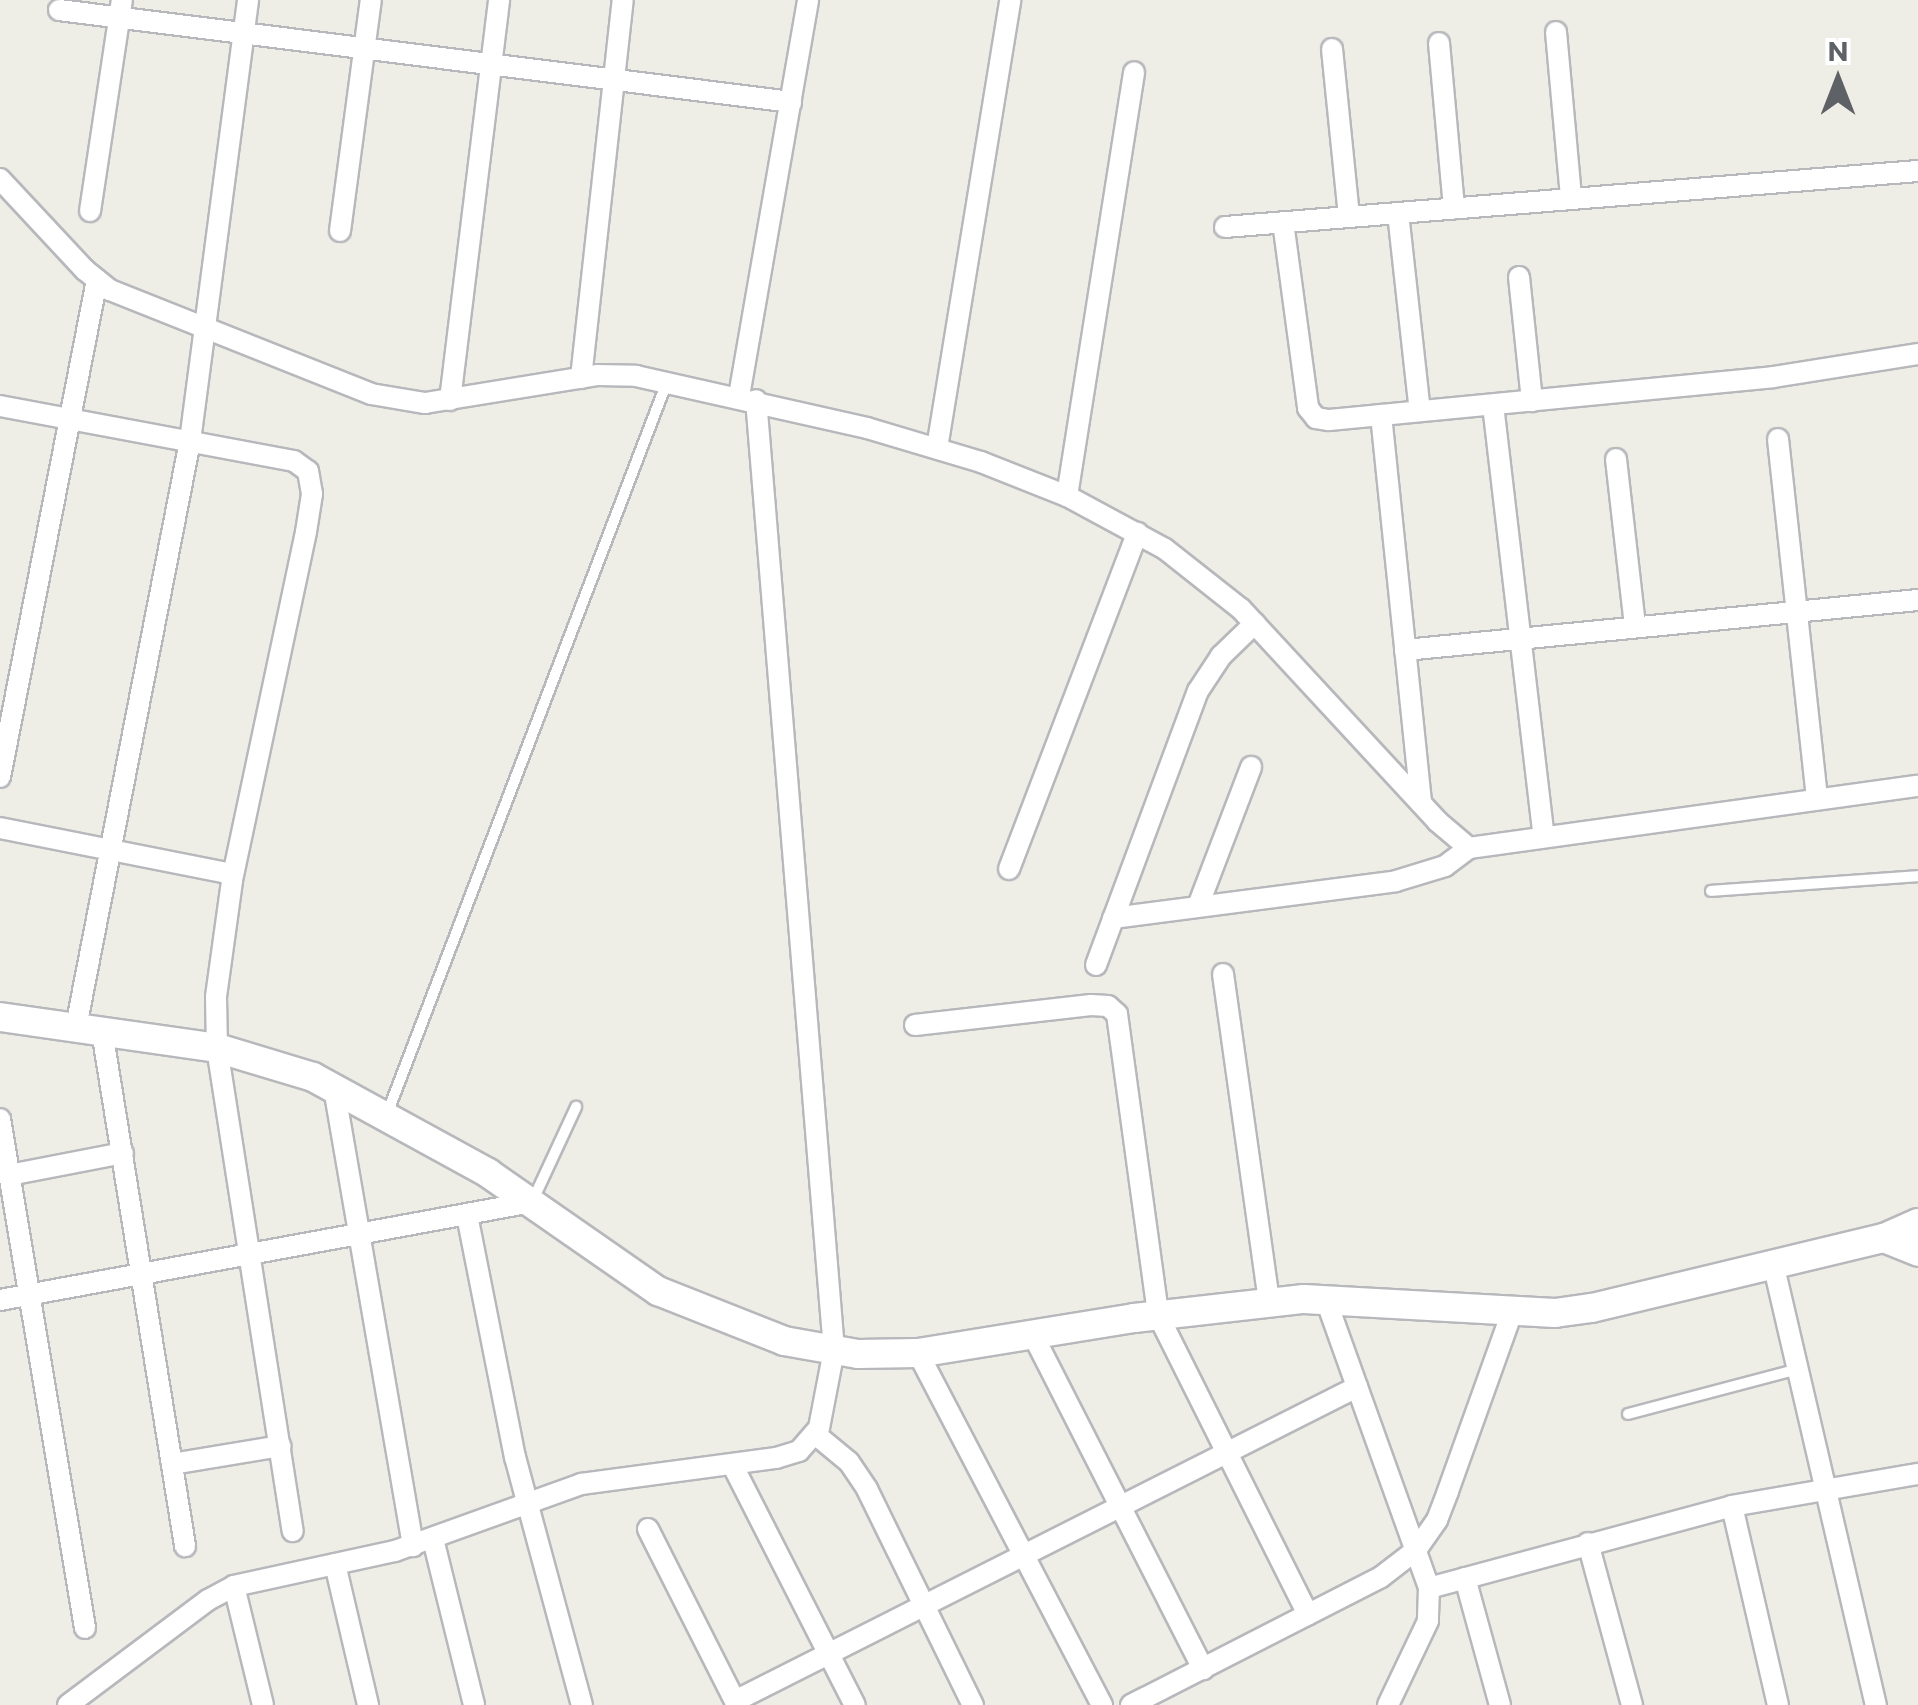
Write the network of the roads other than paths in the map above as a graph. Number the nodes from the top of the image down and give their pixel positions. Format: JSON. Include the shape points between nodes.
{"nodes":[{"id":1,"x":248,"y":0,"type":"edge"},
{"id":2,"x":371,"y":0,"type":"edge"},
{"id":3,"x":499,"y":0,"type":"edge"},
{"id":4,"x":623,"y":0,"type":"edge"},
{"id":5,"x":808,"y":0,"type":"edge"},
{"id":6,"x":1010,"y":0,"type":"edge"},
{"id":7,"x":121,"y":9,"type":"edge"},
{"id":8,"x":59,"y":10,"type":"dead end"},
{"id":9,"x":1556,"y":32,"type":"dead end"},
{"id":10,"x":244,"y":34,"type":"junction"},
{"id":11,"x":1439,"y":43,"type":"dead end"},
{"id":12,"x":364,"y":48,"type":"junction"},
{"id":13,"x":1332,"y":49,"type":"dead end"},
{"id":14,"x":491,"y":64,"type":"junction"},
{"id":15,"x":1134,"y":72,"type":"dead end"},
{"id":16,"x":613,"y":78,"type":"junction"},
{"id":17,"x":790,"y":102,"type":"junction"},
{"id":18,"x":1918,"y":171,"type":"edge"},
{"id":19,"x":0,"y":179,"type":"edge"},
{"id":20,"x":1570,"y":198,"type":"junction"},
{"id":21,"x":1454,"y":208,"type":"junction"},
{"id":22,"x":90,"y":211,"type":"dead end"},
{"id":23,"x":1398,"y":213,"type":"junction"},
{"id":24,"x":1349,"y":216,"type":"junction"},
{"id":25,"x":1284,"y":222,"type":"junction"},
{"id":26,"x":1225,"y":226,"type":"dead end"},
{"id":27,"x":340,"y":231,"type":"dead end"},
{"id":28,"x":1519,"y":277,"type":"dead end"},
{"id":29,"x":98,"y":280,"type":"junction"},
{"id":30,"x":207,"y":332,"type":"junction"},
{"id":31,"x":1918,"y":354,"type":"edge"},
{"id":32,"x":581,"y":378,"type":"junction"},
{"id":33,"x":667,"y":381,"type":"junction"},
{"id":34,"x":748,"y":398,"type":"junction"},
{"id":35,"x":450,"y":400,"type":"junction"},
{"id":36,"x":1532,"y":401,"type":"junction"},
{"id":37,"x":1492,"y":405,"type":"junction"},
{"id":38,"x":0,"y":406,"type":"edge"},
{"id":39,"x":1420,"y":412,"type":"junction"},
{"id":40,"x":1381,"y":415,"type":"junction"},
{"id":41,"x":68,"y":420,"type":"junction"},
{"id":42,"x":1778,"y":439,"type":"dead end"},
{"id":43,"x":190,"y":441,"type":"junction"},
{"id":44,"x":937,"y":448,"type":"junction"},
{"id":45,"x":1616,"y":459,"type":"dead end"},
{"id":46,"x":1067,"y":496,"type":"junction"},
{"id":47,"x":1137,"y":533,"type":"junction"},
{"id":48,"x":1918,"y":600,"type":"edge"},
{"id":49,"x":1797,"y":612,"type":"junction"},
{"id":50,"x":1255,"y":623,"type":"junction"},
{"id":51,"x":1635,"y":627,"type":"junction"},
{"id":52,"x":1519,"y":638,"type":"junction"},
{"id":53,"x":1405,"y":650,"type":"junction"},
{"id":54,"x":1251,"y":767,"type":"dead end"},
{"id":55,"x":0,"y":777,"type":"edge"},
{"id":56,"x":1918,"y":786,"type":"edge"},
{"id":57,"x":1817,"y":799,"type":"junction"},
{"id":58,"x":1421,"y":803,"type":"junction"},
{"id":59,"x":0,"y":828,"type":"edge"},
{"id":60,"x":1544,"y":837,"type":"junction"},
{"id":61,"x":1468,"y":848,"type":"junction"},
{"id":62,"x":113,"y":850,"type":"junction"},
{"id":63,"x":1009,"y":869,"type":"dead end"},
{"id":64,"x":233,"y":874,"type":"junction"},
{"id":65,"x":1918,"y":876,"type":"edge"},
{"id":66,"x":1711,"y":891,"type":"dead end"},
{"id":67,"x":1198,"y":906,"type":"junction"},
{"id":68,"x":1113,"y":918,"type":"junction"},
{"id":69,"x":1096,"y":965,"type":"dead end"},
{"id":70,"x":1223,"y":974,"type":"dead end"},
{"id":71,"x":0,"y":1017,"type":"edge"},
{"id":72,"x":914,"y":1025,"type":"dead end"},
{"id":73,"x":89,"y":1029,"type":"junction"},
{"id":74,"x":217,"y":1048,"type":"junction"},
{"id":75,"x":334,"y":1088,"type":"junction"},
{"id":76,"x":576,"y":1107,"type":"dead end"},
{"id":77,"x":386,"y":1114,"type":"junction"},
{"id":78,"x":0,"y":1118,"type":"edge"},
{"id":79,"x":123,"y":1154,"type":"junction"},
{"id":80,"x":9,"y":1175,"type":"junction"},
{"id":81,"x":532,"y":1202,"type":"junction"},
{"id":82,"x":467,"y":1215,"type":"junction"},
{"id":83,"x":1918,"y":1223,"type":"edge"},
{"id":84,"x":362,"y":1235,"type":"junction"},
{"id":85,"x":1884,"y":1238,"type":"junction"},
{"id":86,"x":1918,"y":1252,"type":"edge"},
{"id":87,"x":252,"y":1256,"type":"junction"},
{"id":88,"x":1773,"y":1263,"type":"junction"},
{"id":89,"x":144,"y":1275,"type":"junction"},
{"id":90,"x":28,"y":1295,"type":"junction"},
{"id":91,"x":0,"y":1300,"type":"edge"},
{"id":92,"x":1326,"y":1300,"type":"junction"},
{"id":93,"x":1269,"y":1302,"type":"junction"},
{"id":94,"x":1512,"y":1312,"type":"junction"},
{"id":95,"x":1158,"y":1315,"type":"junction"},
{"id":96,"x":1034,"y":1338,"type":"junction"},
{"id":97,"x":834,"y":1350,"type":"junction"},
{"id":98,"x":918,"y":1353,"type":"junction"},
{"id":99,"x":1798,"y":1369,"type":"junction"},
{"id":100,"x":1357,"y":1387,"type":"junction"},
{"id":101,"x":1628,"y":1414,"type":"dead end"},
{"id":102,"x":815,"y":1434,"type":"junction"},
{"id":103,"x":281,"y":1446,"type":"junction"},
{"id":104,"x":1225,"y":1452,"type":"junction"},
{"id":105,"x":172,"y":1464,"type":"junction"},
{"id":106,"x":733,"y":1466,"type":"junction"},
{"id":107,"x":1918,"y":1474,"type":"edge"},
{"id":108,"x":1827,"y":1489,"type":"junction"},
{"id":109,"x":528,"y":1500,"type":"junction"},
{"id":110,"x":1120,"y":1506,"type":"junction"},
{"id":111,"x":1732,"y":1506,"type":"junction"},
{"id":112,"x":648,"y":1529,"type":"dead end"},
{"id":113,"x":293,"y":1531,"type":"dead end"},
{"id":114,"x":423,"y":1542,"type":"junction"},
{"id":115,"x":1588,"y":1543,"type":"junction"},
{"id":116,"x":185,"y":1546,"type":"dead end"},
{"id":117,"x":1416,"y":1550,"type":"junction"},
{"id":118,"x":1024,"y":1556,"type":"junction"},
{"id":119,"x":335,"y":1564,"type":"junction"},
{"id":120,"x":1465,"y":1578,"type":"junction"},
{"id":121,"x":234,"y":1586,"type":"junction"},
{"id":122,"x":1429,"y":1588,"type":"junction"},
{"id":123,"x":924,"y":1606,"type":"junction"},
{"id":124,"x":1308,"y":1615,"type":"junction"},
{"id":125,"x":85,"y":1628,"type":"dead end"},
{"id":126,"x":830,"y":1654,"type":"junction"},
{"id":127,"x":1203,"y":1669,"type":"junction"},
{"id":128,"x":736,"y":1703,"type":"edge"},
{"id":129,"x":68,"y":1705,"type":"edge"},
{"id":130,"x":262,"y":1705,"type":"edge"},
{"id":131,"x":368,"y":1705,"type":"edge"},
{"id":132,"x":474,"y":1705,"type":"edge"},
{"id":133,"x":582,"y":1705,"type":"edge"},
{"id":134,"x":856,"y":1705,"type":"edge"},
{"id":135,"x":972,"y":1705,"type":"edge"},
{"id":136,"x":1102,"y":1705,"type":"edge"},
{"id":137,"x":1131,"y":1705,"type":"edge"},
{"id":138,"x":1388,"y":1705,"type":"edge"},
{"id":139,"x":1500,"y":1705,"type":"edge"},
{"id":140,"x":1632,"y":1705,"type":"edge"},
{"id":141,"x":1778,"y":1705,"type":"edge"},
{"id":142,"x":1876,"y":1705,"type":"edge"}],
"edges":[{"from":1,"to":10,"type":"street"},
{"from":2,"to":12,"type":"street"},
{"from":3,"to":14,"type":"street"},
{"from":4,"to":16,"type":"street"},
{"from":5,"to":17,"type":"street"},
{"from":6,"to":44,"type":"street"},
{"from":7,"to":8,"type":"street"},
{"from":7,"to":10,"type":"street"},
{"from":7,"to":22,"type":"street"},
{"from":9,"to":20,"type":"street"},
{"from":10,"to":12,"type":"street"},
{"from":10,"to":30,"type":"street"},
{"from":11,"to":21,"type":"street"},
{"from":12,"to":14,"type":"street"},
{"from":12,"to":27,"type":"street"},
{"from":13,"to":24,"type":"street"},
{"from":14,"to":16,"type":"street"},
{"from":14,"to":35,"type":"street"},
{"from":15,"to":46,"type":"street"},
{"from":16,"to":17,"type":"street"},
{"from":16,"to":32,"type":"street"},
{"from":17,"to":34,"type":"street"},
{"from":18,"to":20,"type":"street"},
{"from":19,"to":29,"type":"street"},
{"from":20,"to":21,"type":"street"},
{"from":21,"to":23,"type":"street"},
{"from":23,"to":24,"type":"street"},
{"from":23,"to":39,"type":"street"},
{"from":24,"to":25,"type":"street"},
{"from":25,"to":26,"type":"street"},
{"from":25,"to":40,"type":"street","via":[[1308,408],[1329,420]]},
{"from":28,"to":36,"type":"street"},
{"from":29,"to":30,"type":"street","via":[[134,303]]},
{"from":29,"to":41,"type":"street"},
{"from":30,"to":35,"type":"street","via":[[371,394],[404,402]]},
{"from":30,"to":43,"type":"street"},
{"from":31,"to":36,"type":"street","via":[[1773,377]]},
{"from":32,"to":33,"type":"street","via":[[612,374]]},
{"from":32,"to":35,"type":"street"},
{"from":33,"to":34,"type":"street"},
{"from":33,"to":77,"type":"lane"},
{"from":34,"to":44,"type":"street"},
{"from":34,"to":97,"type":"street"},
{"from":36,"to":37,"type":"street"},
{"from":37,"to":39,"type":"street"},
{"from":37,"to":52,"type":"street"},
{"from":38,"to":41,"type":"street"},
{"from":39,"to":40,"type":"street"},
{"from":40,"to":53,"type":"street"},
{"from":41,"to":43,"type":"street"},
{"from":41,"to":55,"type":"street"},
{"from":42,"to":49,"type":"street"},
{"from":43,"to":62,"type":"street"},
{"from":43,"to":64,"type":"street","via":[[294,462],[308,472],[312,494]]},
{"from":44,"to":46,"type":"street"},
{"from":45,"to":51,"type":"street"},
{"from":46,"to":47,"type":"street"},
{"from":47,"to":50,"type":"street","via":[[1188,564]]},
{"from":47,"to":63,"type":"street"},
{"from":48,"to":49,"type":"street"},
{"from":49,"to":51,"type":"street"},
{"from":49,"to":57,"type":"street"},
{"from":50,"to":58,"type":"street"},
{"from":50,"to":68,"type":"street","via":[[1221,656],[1198,692]]},
{"from":51,"to":52,"type":"street"},
{"from":52,"to":53,"type":"street"},
{"from":52,"to":60,"type":"street"},
{"from":53,"to":58,"type":"street"},
{"from":54,"to":67,"type":"street"},
{"from":56,"to":57,"type":"street"},
{"from":57,"to":60,"type":"street"},
{"from":58,"to":61,"type":"street"},
{"from":59,"to":62,"type":"street"},
{"from":60,"to":61,"type":"street"},
{"from":61,"to":67,"type":"street","via":[[1445,866],[1396,880]]},
{"from":62,"to":64,"type":"street"},
{"from":62,"to":73,"type":"street"},
{"from":64,"to":74,"type":"street","via":[[219,962]]},
{"from":65,"to":66,"type":"lane"},
{"from":67,"to":68,"type":"street"},
{"from":68,"to":69,"type":"street"},
{"from":70,"to":93,"type":"street"},
{"from":71,"to":73,"type":"street"},
{"from":72,"to":95,"type":"street","via":[[1090,1005],[1117,1014]]},
{"from":73,"to":74,"type":"street"},
{"from":73,"to":79,"type":"street"},
{"from":74,"to":75,"type":"street"},
{"from":74,"to":87,"type":"street"},
{"from":75,"to":77,"type":"street"},
{"from":75,"to":84,"type":"street"},
{"from":76,"to":81,"type":"lane"},
{"from":77,"to":81,"type":"street"},
{"from":78,"to":80,"type":"street"},
{"from":79,"to":80,"type":"street"},
{"from":79,"to":89,"type":"street"},
{"from":80,"to":90,"type":"street"},
{"from":81,"to":82,"type":"street"},
{"from":81,"to":97,"type":"street","via":[[627,1272],[691,1307],[784,1341]]},
{"from":82,"to":84,"type":"street"},
{"from":82,"to":109,"type":"street"},
{"from":83,"to":85,"type":"street"},
{"from":84,"to":87,"type":"street"},
{"from":84,"to":114,"type":"street"},
{"from":85,"to":86,"type":"street"},
{"from":85,"to":88,"type":"street"},
{"from":87,"to":89,"type":"street"},
{"from":87,"to":103,"type":"street"},
{"from":88,"to":94,"type":"street","via":[[1592,1308]]},
{"from":88,"to":99,"type":"street"},
{"from":89,"to":90,"type":"street"},
{"from":89,"to":105,"type":"street"},
{"from":90,"to":91,"type":"street"},
{"from":90,"to":125,"type":"street"},
{"from":92,"to":93,"type":"street"},
{"from":92,"to":94,"type":"street"},
{"from":92,"to":100,"type":"street"},
{"from":93,"to":95,"type":"street"},
{"from":94,"to":117,"type":"street","via":[[1437,1520]]},
{"from":95,"to":96,"type":"street"},
{"from":95,"to":104,"type":"street"},
{"from":96,"to":98,"type":"street"},
{"from":96,"to":110,"type":"street"},
{"from":97,"to":98,"type":"street"},
{"from":97,"to":102,"type":"street"},
{"from":98,"to":118,"type":"street"},
{"from":99,"to":101,"type":"lane"},
{"from":99,"to":108,"type":"street"},
{"from":100,"to":104,"type":"street"},
{"from":100,"to":117,"type":"street"},
{"from":102,"to":106,"type":"street","via":[[799,1450]]},
{"from":102,"to":123,"type":"street","via":[[850,1462]]},
{"from":103,"to":105,"type":"street"},
{"from":103,"to":113,"type":"street"},
{"from":104,"to":110,"type":"street"},
{"from":104,"to":124,"type":"street"},
{"from":105,"to":116,"type":"street"},
{"from":106,"to":109,"type":"street","via":[[581,1484]]},
{"from":106,"to":126,"type":"street"},
{"from":107,"to":108,"type":"street"},
{"from":108,"to":111,"type":"street"},
{"from":108,"to":142,"type":"street"},
{"from":109,"to":114,"type":"street"},
{"from":109,"to":133,"type":"street"},
{"from":110,"to":118,"type":"street"},
{"from":110,"to":127,"type":"street"},
{"from":111,"to":115,"type":"street"},
{"from":111,"to":141,"type":"street"},
{"from":112,"to":128,"type":"street"},
{"from":114,"to":119,"type":"street"},
{"from":114,"to":132,"type":"street"},
{"from":115,"to":120,"type":"street"},
{"from":115,"to":140,"type":"street"},
{"from":117,"to":122,"type":"street"},
{"from":117,"to":124,"type":"street"},
{"from":118,"to":123,"type":"street"},
{"from":118,"to":136,"type":"street"},
{"from":119,"to":121,"type":"street"},
{"from":119,"to":131,"type":"street"},
{"from":120,"to":122,"type":"street"},
{"from":120,"to":139,"type":"street"},
{"from":121,"to":129,"type":"street"},
{"from":121,"to":130,"type":"street"},
{"from":122,"to":138,"type":"street","via":[[1428,1621]]},
{"from":123,"to":126,"type":"street"},
{"from":123,"to":135,"type":"street"},
{"from":124,"to":127,"type":"street"},
{"from":126,"to":128,"type":"street"},
{"from":126,"to":134,"type":"street"},
{"from":127,"to":137,"type":"street"}]}
